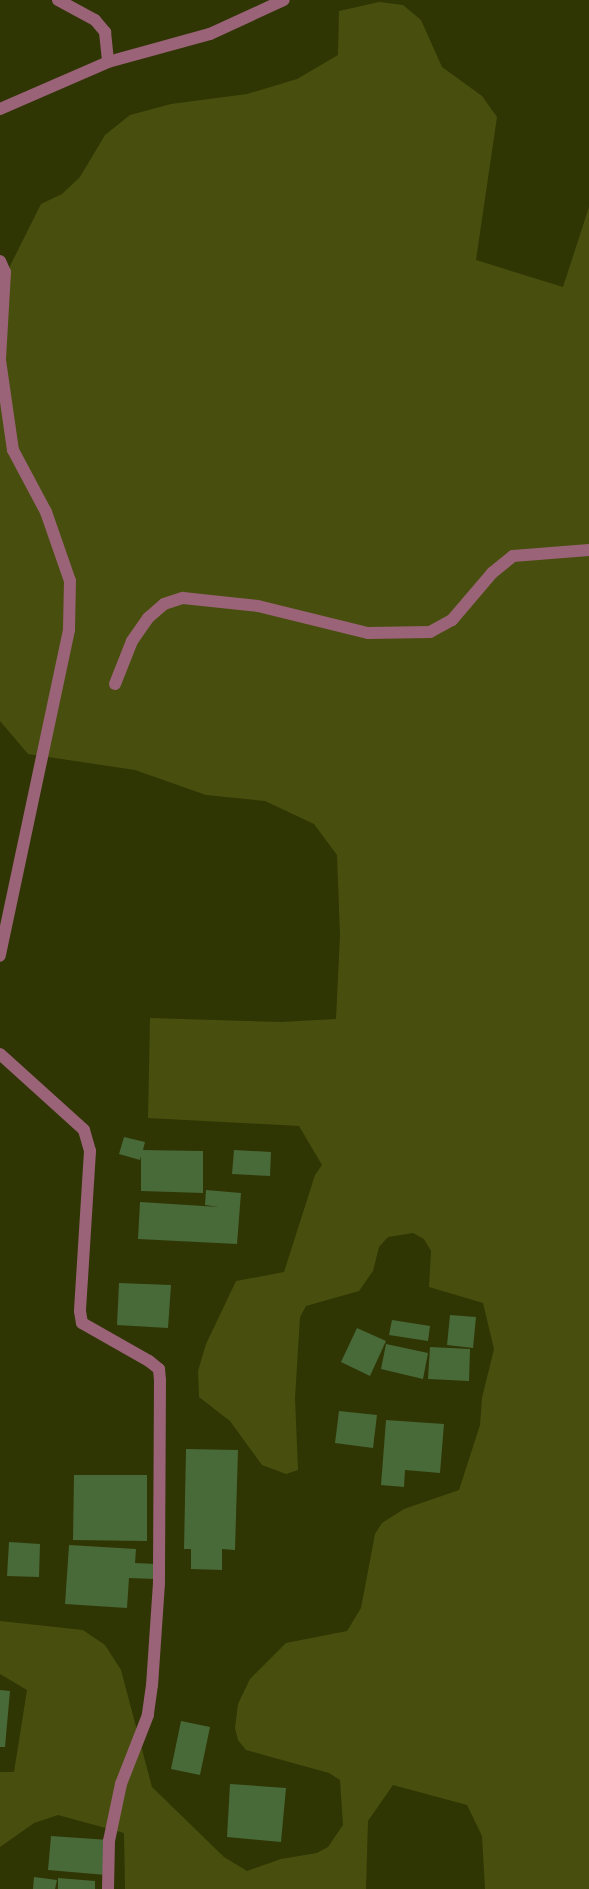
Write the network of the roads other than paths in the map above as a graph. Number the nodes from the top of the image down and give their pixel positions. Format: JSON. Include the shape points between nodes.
{"nodes":[{"id":1,"x":58,"y":0,"type":"edge"},
{"id":2,"x":284,"y":0,"type":"edge"},
{"id":3,"x":108,"y":62,"type":"junction"},
{"id":4,"x":0,"y":109,"type":"edge"},
{"id":5,"x":0,"y":261,"type":"edge"},
{"id":6,"x":0,"y":359,"type":"edge"},
{"id":7,"x":589,"y":549,"type":"edge"},
{"id":8,"x":115,"y":684,"type":"dead end"},
{"id":9,"x":0,"y":956,"type":"edge"},
{"id":10,"x":0,"y":1054,"type":"edge"},
{"id":11,"x":108,"y":1889,"type":"edge"}],
"edges":[{"from":1,"to":3,"type":"street","via":[[95,20],[105,32]]},
{"from":2,"to":3,"type":"street","via":[[210,34]]},
{"from":3,"to":4,"type":"street"},
{"from":5,"to":6,"type":"street","via":[[5,272]]},
{"from":6,"to":9,"type":"street","via":[[13,450],[46,512],[70,581],[69,630]]},
{"from":7,"to":8,"type":"street","via":[[513,556],[492,573],[452,620],[430,632],[368,633],[258,606],[183,598],[164,604],[148,618],[132,641]]},
{"from":10,"to":11,"type":"street","via":[[84,1130],[90,1151],[82,1323],[159,1369],[159,1583],[152,1685],[148,1715],[121,1784],[109,1841]]}]}
